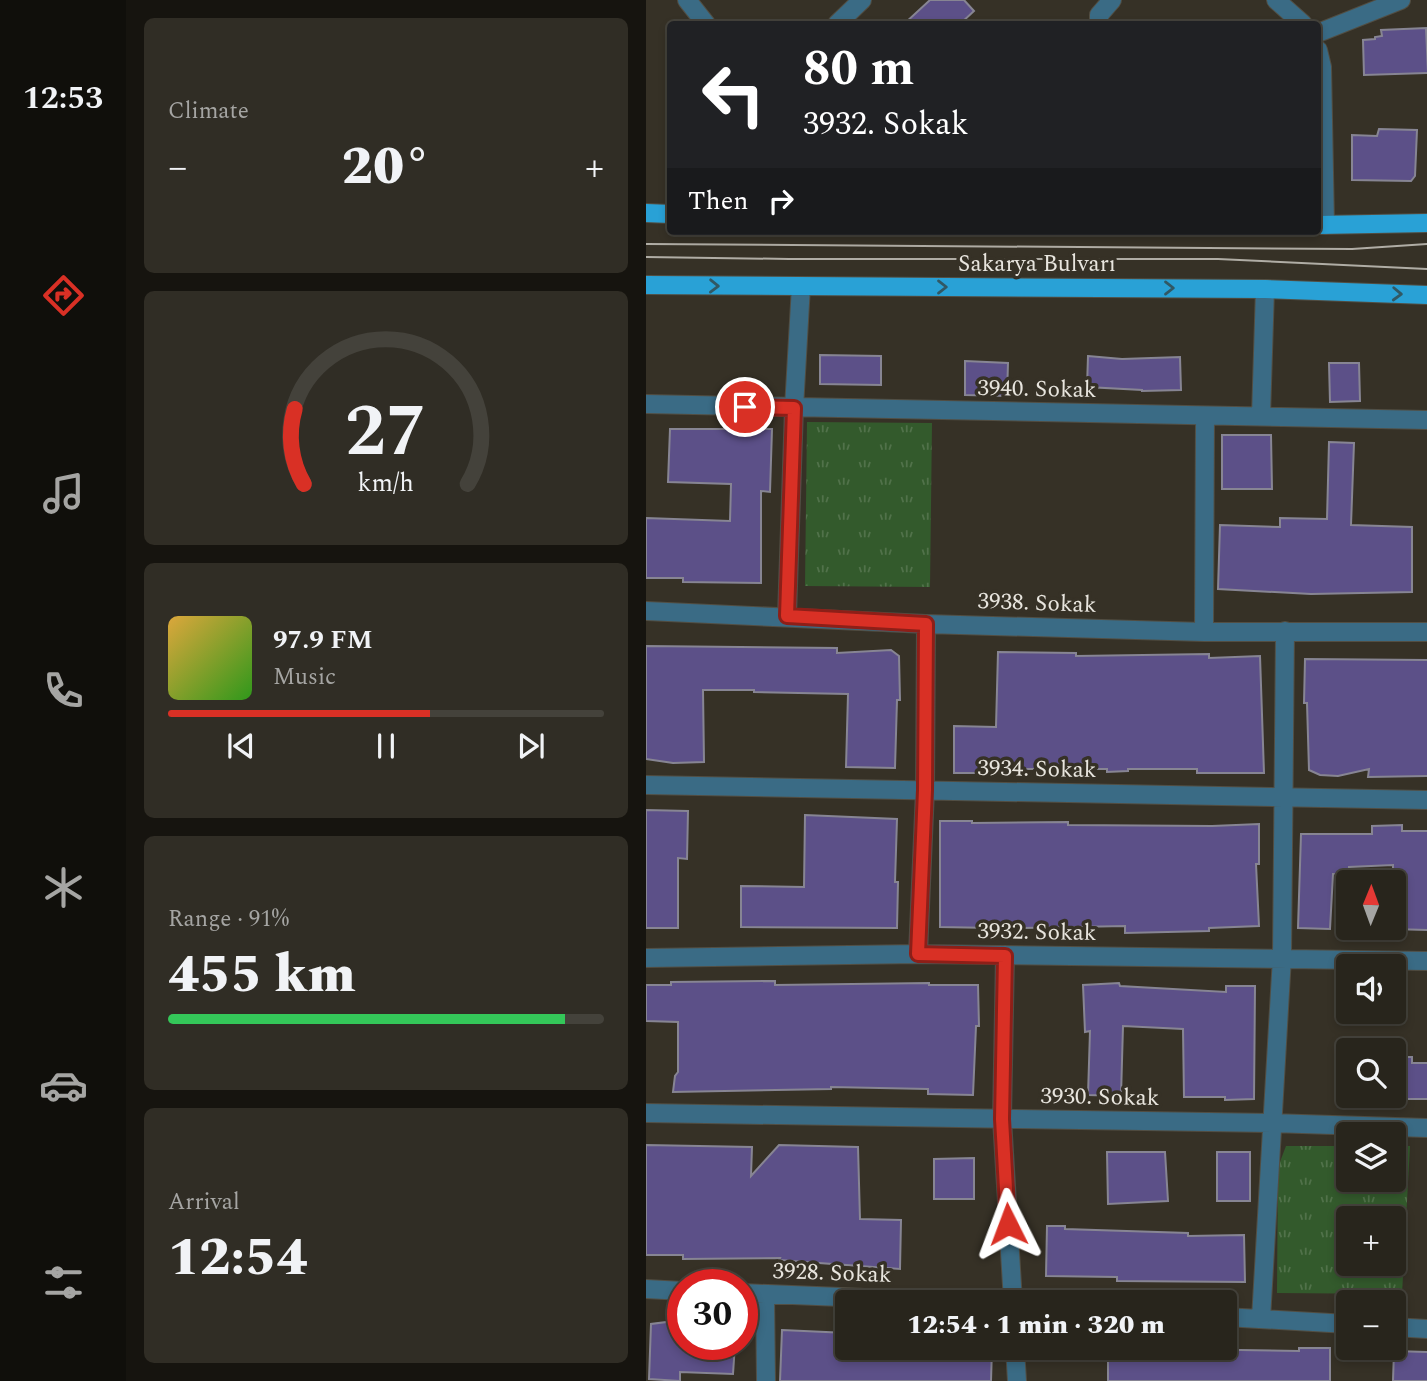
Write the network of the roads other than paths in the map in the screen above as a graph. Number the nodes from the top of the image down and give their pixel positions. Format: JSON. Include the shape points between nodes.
{"nodes":[{"id":1,"x":687,"y":0,"type":"edge"},
{"id":2,"x":862,"y":0,"type":"edge"},
{"id":3,"x":1112,"y":0,"type":"edge"},
{"id":4,"x":1276,"y":0,"type":"edge"},
{"id":5,"x":1401,"y":0,"type":"edge"},
{"id":6,"x":704,"y":21,"type":"edge"},
{"id":7,"x":840,"y":21,"type":"edge"},
{"id":8,"x":1099,"y":21,"type":"edge"},
{"id":9,"x":1300,"y":21,"type":"edge"},
{"id":10,"x":1321,"y":32,"type":"edge"},
{"id":11,"x":1321,"y":63,"type":"edge"},
{"id":12,"x":1321,"y":145,"type":"edge"},
{"id":13,"x":646,"y":214,"type":"edge"},
{"id":14,"x":667,"y":214,"type":"edge"},
{"id":15,"x":1321,"y":223,"type":"edge"},
{"id":16,"x":1427,"y":223,"type":"edge"},
{"id":17,"x":646,"y":285,"type":"edge"},
{"id":18,"x":801,"y":286,"type":"junction"},
{"id":19,"x":1265,"y":289,"type":"junction"},
{"id":20,"x":1427,"y":295,"type":"edge"},
{"id":21,"x":646,"y":404,"type":"edge"},
{"id":22,"x":794,"y":408,"type":"junction"},
{"id":23,"x":1205,"y":416,"type":"junction"},
{"id":24,"x":1261,"y":416,"type":"junction"},
{"id":25,"x":1427,"y":420,"type":"edge"},
{"id":26,"x":646,"y":611,"type":"edge"},
{"id":27,"x":787,"y":616,"type":"junction"},
{"id":28,"x":926,"y":624,"type":"junction"},
{"id":29,"x":1285,"y":631,"type":"junction"},
{"id":30,"x":1204,"y":632,"type":"junction"},
{"id":31,"x":1427,"y":632,"type":"edge"},
{"id":32,"x":646,"y":785,"type":"edge"},
{"id":33,"x":925,"y":790,"type":"junction"},
{"id":34,"x":1282,"y":798,"type":"junction"},
{"id":35,"x":1427,"y":800,"type":"edge"},
{"id":36,"x":918,"y":954,"type":"junction"},
{"id":37,"x":1005,"y":956,"type":"junction"},
{"id":38,"x":1282,"y":957,"type":"junction"},
{"id":39,"x":646,"y":958,"type":"edge"},
{"id":40,"x":1427,"y":961,"type":"edge"},
{"id":41,"x":646,"y":1113,"type":"edge"},
{"id":42,"x":1002,"y":1119,"type":"junction"},
{"id":43,"x":1271,"y":1123,"type":"junction"},
{"id":44,"x":1427,"y":1128,"type":"edge"},
{"id":45,"x":646,"y":1289,"type":"edge"},
{"id":46,"x":667,"y":1290,"type":"edge"},
{"id":47,"x":1012,"y":1290,"type":"edge"},
{"id":48,"x":758,"y":1294,"type":"edge"},
{"id":49,"x":765,"y":1294,"type":"junction"},
{"id":50,"x":835,"y":1297,"type":"edge"},
{"id":51,"x":1237,"y":1318,"type":"edge"},
{"id":52,"x":1261,"y":1319,"type":"junction"},
{"id":53,"x":1336,"y":1323,"type":"edge"},
{"id":54,"x":1406,"y":1327,"type":"edge"},
{"id":55,"x":1427,"y":1328,"type":"edge"},
{"id":56,"x":1016,"y":1360,"type":"edge"},
{"id":57,"x":766,"y":1381,"type":"edge"},
{"id":58,"x":1017,"y":1381,"type":"edge"}],
"edges":[{"from":1,"to":6,"type":"street"},
{"from":2,"to":7,"type":"street"},
{"from":3,"to":8,"type":"street"},
{"from":4,"to":9,"type":"street"},
{"from":5,"to":10,"type":"street"},
{"from":11,"to":12,"type":"street"},
{"from":13,"to":14,"type":"main road"},
{"from":15,"to":16,"type":"main road"},
{"from":17,"to":18,"type":"main road","name":"Sakarya Bulvarı","one_way":true},
{"from":18,"to":19,"type":"main road","name":"Sakarya Bulvarı","one_way":true},
{"from":18,"to":22,"type":"street"},
{"from":19,"to":20,"type":"main road","name":"Sakarya Bulvarı","one_way":true},
{"from":19,"to":24,"type":"street"},
{"from":21,"to":22,"type":"street","name":"3940. Sokak"},
{"from":22,"to":23,"type":"street","name":"3940. Sokak"},
{"from":22,"to":27,"type":"street"},
{"from":23,"to":24,"type":"street","name":"3940. Sokak"},
{"from":23,"to":30,"type":"street"},
{"from":24,"to":25,"type":"street","name":"3940. Sokak"},
{"from":26,"to":27,"type":"street","name":"3938. Sokak"},
{"from":27,"to":28,"type":"street","name":"3938. Sokak"},
{"from":28,"to":30,"type":"street","name":"3938. Sokak"},
{"from":28,"to":33,"type":"street"},
{"from":29,"to":30,"type":"street","name":"3938. Sokak"},
{"from":29,"to":31,"type":"street","name":"3938. Sokak"},
{"from":29,"to":34,"type":"street"},
{"from":32,"to":33,"type":"street","name":"3934. Sokak"},
{"from":33,"to":34,"type":"street","name":"3934. Sokak"},
{"from":33,"to":36,"type":"street"},
{"from":34,"to":35,"type":"street","name":"3934. Sokak"},
{"from":34,"to":38,"type":"street"},
{"from":36,"to":37,"type":"street","name":"3932. Sokak"},
{"from":36,"to":39,"type":"street","name":"3932. Sokak"},
{"from":37,"to":38,"type":"street","name":"3932. Sokak"},
{"from":37,"to":42,"type":"street"},
{"from":38,"to":40,"type":"street","name":"3932. Sokak"},
{"from":38,"to":43,"type":"street"},
{"from":41,"to":42,"type":"street","name":"3930. Sokak"},
{"from":42,"to":43,"type":"street","name":"3930. Sokak"},
{"from":42,"to":47,"type":"street"},
{"from":43,"to":44,"type":"street","name":"3930. Sokak"},
{"from":43,"to":52,"type":"street"},
{"from":45,"to":46,"type":"street"},
{"from":48,"to":49,"type":"street","name":"3928. Sokak"},
{"from":49,"to":50,"type":"street","name":"3928. Sokak"},
{"from":49,"to":57,"type":"street"},
{"from":51,"to":52,"type":"street"},
{"from":52,"to":53,"type":"street"},
{"from":54,"to":55,"type":"street"},
{"from":56,"to":58,"type":"street"}]}
